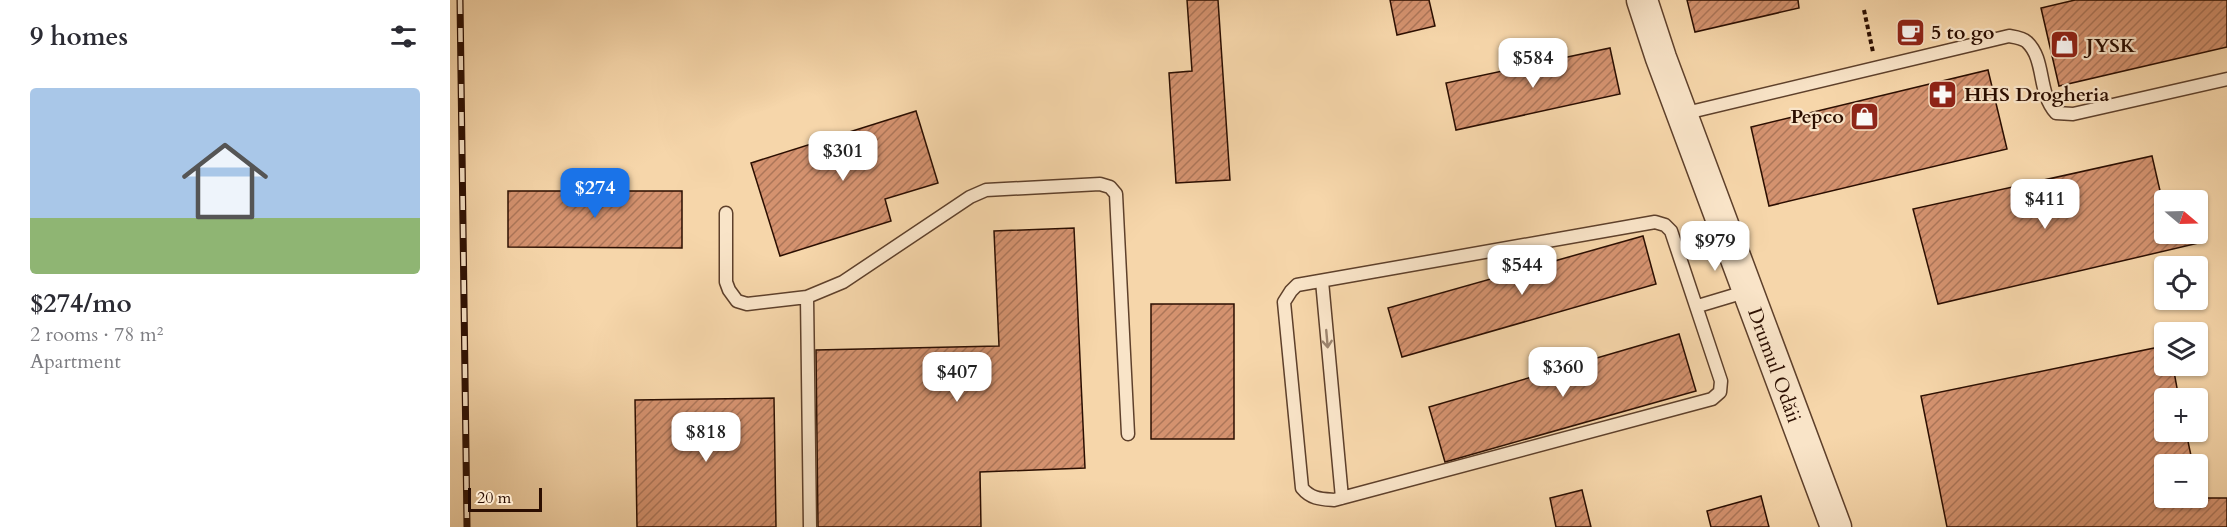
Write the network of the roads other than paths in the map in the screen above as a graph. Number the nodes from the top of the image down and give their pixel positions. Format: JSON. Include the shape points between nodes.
{"nodes":[{"id":1,"x":1642,"y":0,"type":"edge"},
{"id":2,"x":2227,"y":79,"type":"edge"},
{"id":3,"x":1682,"y":114,"type":"junction"},
{"id":4,"x":726,"y":213,"type":"dead end"},
{"id":5,"x":1322,"y":281,"type":"junction"},
{"id":6,"x":1748,"y":291,"type":"junction"},
{"id":7,"x":807,"y":297,"type":"junction"},
{"id":8,"x":1698,"y":306,"type":"junction"},
{"id":9,"x":1128,"y":434,"type":"dead end"},
{"id":10,"x":1342,"y":498,"type":"junction"},
{"id":11,"x":810,"y":527,"type":"edge"},
{"id":12,"x":1836,"y":527,"type":"edge"}],
"edges":[{"from":1,"to":3,"type":"street","name":"Drumul Odăii"},
{"from":2,"to":3,"type":"lane","via":[[2073,114],[2056,113],[2048,103],[2036,54],[2026,41],[2009,36]]},
{"from":3,"to":6,"type":"street","name":"Drumul Odăii"},
{"from":4,"to":7,"type":"lane","via":[[726,282],[737,301],[747,304]]},
{"from":5,"to":8,"type":"lane","via":[[1655,222],[1671,231]]},
{"from":5,"to":10,"type":"lane","one_way":true},
{"from":5,"to":10,"type":"lane","via":[[1297,285],[1284,302],[1302,488],[1316,498]]},
{"from":6,"to":8,"type":"lane"},
{"from":6,"to":12,"type":"street","name":"Drumul Odăii"},
{"from":7,"to":9,"type":"lane","via":[[843,282],[986,190],[1100,184],[1110,187],[1116,194]]},
{"from":7,"to":11,"type":"lane"},
{"from":8,"to":10,"type":"lane","via":[[1721,381],[1720,392],[1712,399]]}]}
